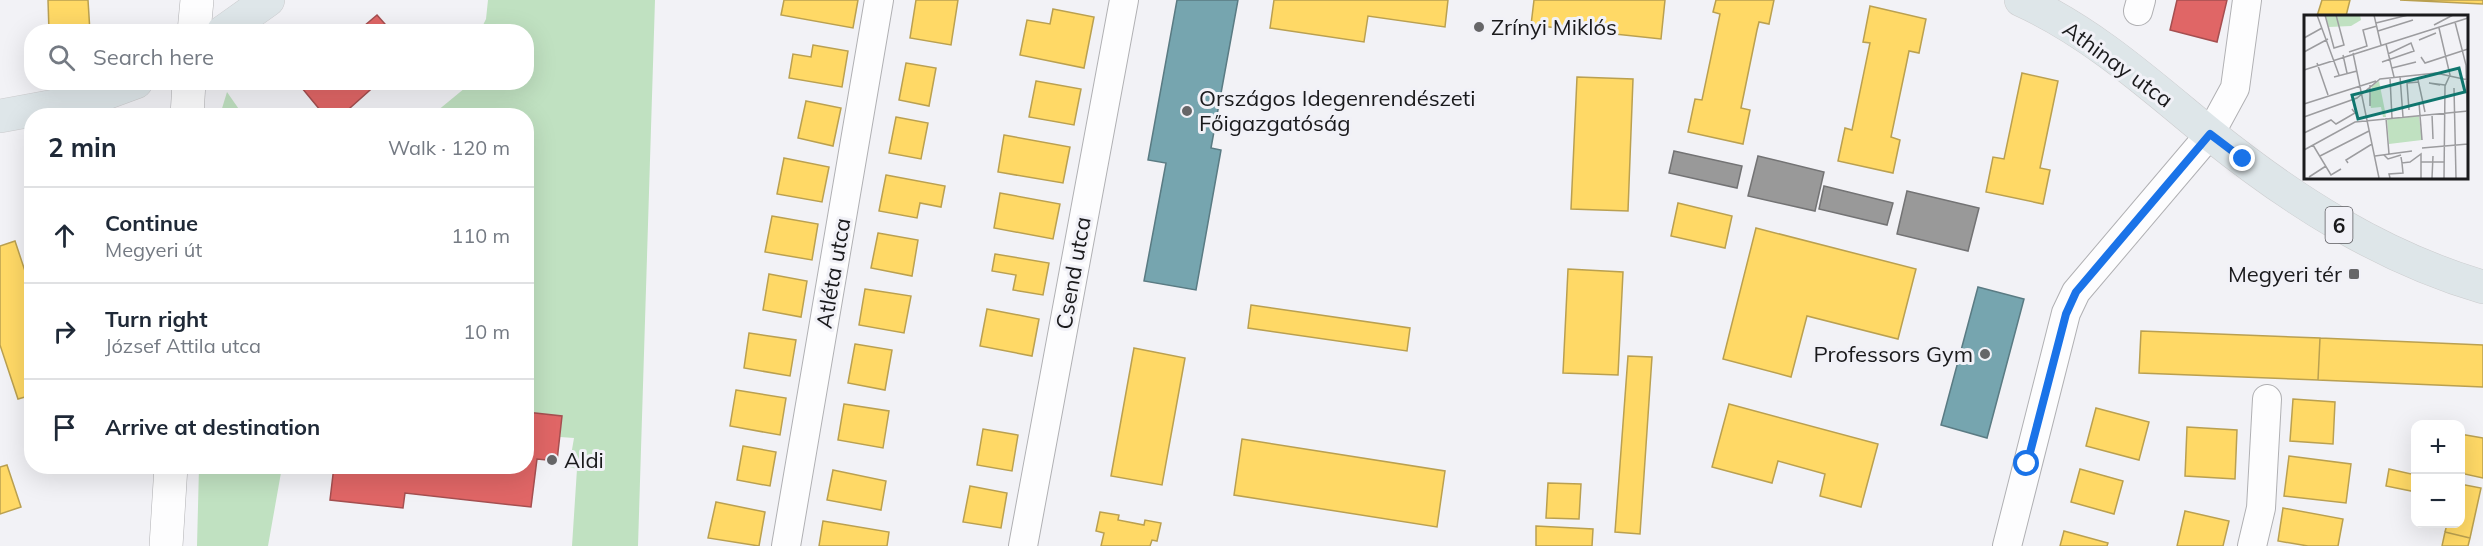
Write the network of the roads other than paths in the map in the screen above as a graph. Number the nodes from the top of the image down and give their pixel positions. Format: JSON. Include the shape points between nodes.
{"nodes":[{"id":1,"x":197,"y":0,"type":"edge"},
{"id":2,"x":268,"y":0,"type":"edge"},
{"id":3,"x":879,"y":0,"type":"edge"},
{"id":4,"x":1124,"y":0,"type":"edge"},
{"id":5,"x":2021,"y":0,"type":"edge"},
{"id":6,"x":2247,"y":0,"type":"edge"},
{"id":7,"x":195,"y":24,"type":"edge"},
{"id":8,"x":234,"y":24,"type":"edge"},
{"id":9,"x":114,"y":90,"type":"edge"},
{"id":10,"x":188,"y":90,"type":"edge"},
{"id":11,"x":50,"y":108,"type":"edge"},
{"id":12,"x":187,"y":108,"type":"edge"},
{"id":13,"x":24,"y":113,"type":"edge"},
{"id":14,"x":0,"y":116,"type":"edge"},
{"id":15,"x":2210,"y":134,"type":"junction"},
{"id":16,"x":2483,"y":287,"type":"edge"},
{"id":17,"x":2267,"y":399,"type":"dead end"},
{"id":18,"x":170,"y":474,"type":"edge"},
{"id":19,"x":166,"y":546,"type":"edge"},
{"id":20,"x":786,"y":546,"type":"edge"},
{"id":21,"x":1023,"y":546,"type":"edge"},
{"id":22,"x":2007,"y":546,"type":"edge"},
{"id":23,"x":2252,"y":546,"type":"edge"}],
"edges":[{"from":1,"to":7,"type":"street"},
{"from":2,"to":8,"type":"main road"},
{"from":3,"to":20,"type":"street","name":"Atléta utca"},
{"from":4,"to":21,"type":"street","name":"Csend utca"},
{"from":5,"to":15,"type":"main road","name":"Athinay utca","number":"6","via":[[2078,31],[2126,64]]},
{"from":6,"to":15,"type":"street","via":[[2235,88]]},
{"from":9,"to":11,"type":"main road"},
{"from":10,"to":12,"type":"street"},
{"from":13,"to":14,"type":"main road"},
{"from":15,"to":16,"type":"main road","number":"6","via":[[2283,189],[2356,235],[2411,261]]},
{"from":15,"to":22,"type":"street","via":[[2111,249],[2069,306]]},
{"from":17,"to":23,"type":"street","via":[[2261,508]]},
{"from":18,"to":19,"type":"street"}]}
